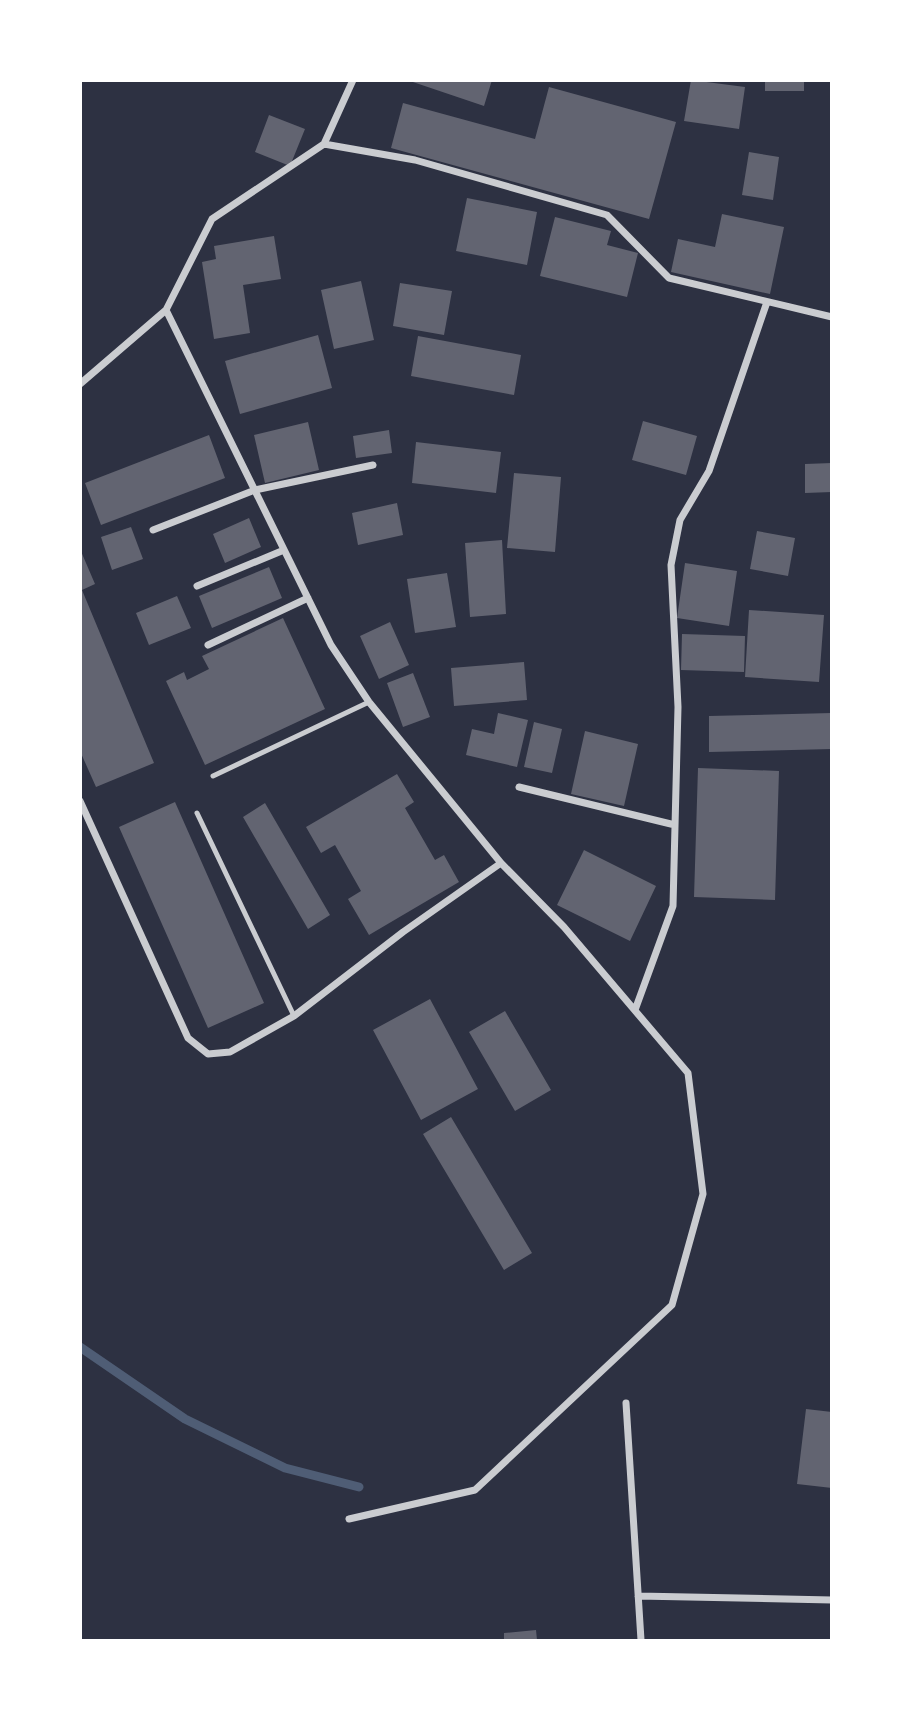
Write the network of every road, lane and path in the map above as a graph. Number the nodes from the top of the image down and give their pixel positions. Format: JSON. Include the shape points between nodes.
{"nodes":[{"id":1,"x":353,"y":80,"type":"edge"},
{"id":2,"x":324,"y":144,"type":"junction"},
{"id":3,"x":767,"y":302,"type":"junction"},
{"id":4,"x":166,"y":310,"type":"junction"},
{"id":5,"x":831,"y":317,"type":"edge"},
{"id":6,"x":80,"y":384,"type":"edge"},
{"id":7,"x":373,"y":465,"type":"dead end"},
{"id":8,"x":255,"y":490,"type":"junction"},
{"id":9,"x":153,"y":530,"type":"dead end"},
{"id":10,"x":284,"y":550,"type":"junction"},
{"id":11,"x":197,"y":586,"type":"dead end"},
{"id":12,"x":308,"y":598,"type":"junction"},
{"id":13,"x":208,"y":645,"type":"dead end"},
{"id":14,"x":369,"y":702,"type":"junction"},
{"id":15,"x":213,"y":776,"type":"dead end"},
{"id":16,"x":519,"y":787,"type":"dead end"},
{"id":17,"x":80,"y":801,"type":"edge"},
{"id":18,"x":197,"y":813,"type":"dead end"},
{"id":19,"x":675,"y":825,"type":"junction"},
{"id":20,"x":501,"y":863,"type":"junction"},
{"id":21,"x":635,"y":1010,"type":"junction"},
{"id":22,"x":294,"y":1016,"type":"junction"},
{"id":23,"x":626,"y":1403,"type":"dead end"},
{"id":24,"x":349,"y":1519,"type":"dead end"},
{"id":25,"x":638,"y":1596,"type":"junction"},
{"id":26,"x":831,"y":1600,"type":"edge"},
{"id":27,"x":641,"y":1640,"type":"edge"}],
"edges":[{"from":1,"to":2,"type":"street"},
{"from":2,"to":3,"type":"street","via":[[415,160],[607,215],[669,278]]},
{"from":2,"to":4,"type":"street","via":[[212,219]]},
{"from":3,"to":5,"type":"street"},
{"from":3,"to":19,"type":"street","via":[[709,471],[680,520],[671,565],[678,706]]},
{"from":4,"to":6,"type":"street"},
{"from":4,"to":8,"type":"street"},
{"from":7,"to":8,"type":"street"},
{"from":8,"to":9,"type":"street"},
{"from":8,"to":10,"type":"street"},
{"from":10,"to":11,"type":"street"},
{"from":10,"to":12,"type":"street"},
{"from":12,"to":13,"type":"street"},
{"from":12,"to":14,"type":"street","via":[[331,645]]},
{"from":14,"to":15,"type":"lane"},
{"from":14,"to":20,"type":"street"},
{"from":16,"to":19,"type":"street"},
{"from":17,"to":22,"type":"street","via":[[188,1038],[208,1054],[230,1052]]},
{"from":18,"to":22,"type":"lane"},
{"from":19,"to":21,"type":"street","via":[[673,906]]},
{"from":20,"to":21,"type":"street"},
{"from":20,"to":22,"type":"street"},
{"from":21,"to":24,"type":"street","via":[[688,1073],[704,1194],[672,1305],[475,1490]]},
{"from":23,"to":25,"type":"street"},
{"from":25,"to":26,"type":"street"},
{"from":25,"to":27,"type":"street"}]}
